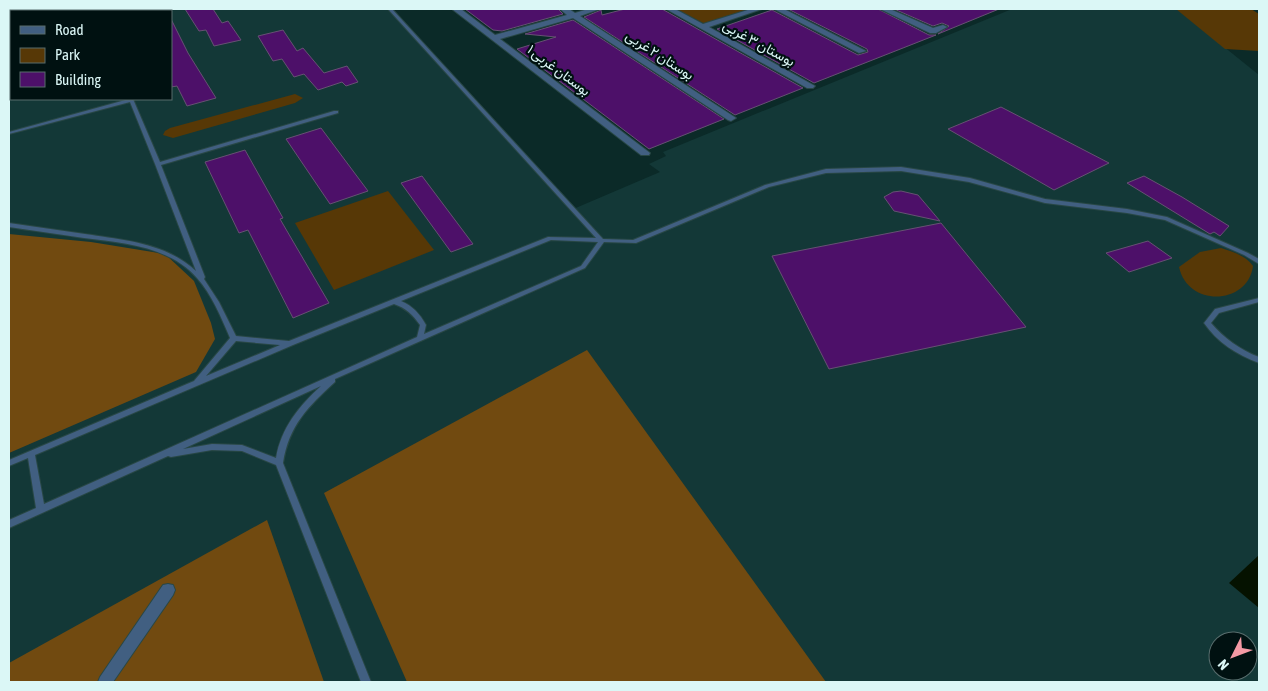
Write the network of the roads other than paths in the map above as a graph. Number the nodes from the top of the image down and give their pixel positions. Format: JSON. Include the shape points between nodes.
{"nodes":[{"id":1,"x":390,"y":9,"type":"edge"},
{"id":2,"x":456,"y":9,"type":"edge"},
{"id":3,"x":564,"y":9,"type":"edge"},
{"id":4,"x":596,"y":9,"type":"edge"},
{"id":5,"x":670,"y":9,"type":"edge"},
{"id":6,"x":758,"y":9,"type":"edge"},
{"id":7,"x":778,"y":9,"type":"edge"},
{"id":8,"x":884,"y":9,"type":"edge"},
{"id":9,"x":901,"y":9,"type":"edge"},
{"id":10,"x":574,"y":15,"type":"junction"},
{"id":11,"x":702,"y":27,"type":"junction"},
{"id":12,"x":494,"y":38,"type":"junction"},
{"id":13,"x":862,"y":51,"type":"dead end"},
{"id":14,"x":810,"y":86,"type":"dead end"},
{"id":15,"x":132,"y":100,"type":"edge"},
{"id":16,"x":336,"y":112,"type":"dead end"},
{"id":17,"x":731,"y":118,"type":"dead end"},
{"id":18,"x":9,"y":133,"type":"edge"},
{"id":19,"x":645,"y":153,"type":"dead end"},
{"id":20,"x":158,"y":164,"type":"junction"},
{"id":21,"x":9,"y":225,"type":"edge"},
{"id":22,"x":602,"y":241,"type":"junction"},
{"id":23,"x":1259,"y":262,"type":"edge"},
{"id":24,"x":202,"y":277,"type":"junction"},
{"id":25,"x":1259,"y":300,"type":"edge"},
{"id":26,"x":394,"y":301,"type":"junction"},
{"id":27,"x":234,"y":338,"type":"junction"},
{"id":28,"x":420,"y":339,"type":"junction"},
{"id":29,"x":291,"y":343,"type":"junction"},
{"id":30,"x":1259,"y":360,"type":"edge"},
{"id":31,"x":338,"y":375,"type":"junction"},
{"id":32,"x":197,"y":382,"type":"junction"},
{"id":33,"x":31,"y":453,"type":"junction"},
{"id":34,"x":160,"y":455,"type":"junction"},
{"id":35,"x":9,"y":463,"type":"edge"},
{"id":36,"x":279,"y":463,"type":"junction"},
{"id":37,"x":41,"y":510,"type":"junction"},
{"id":38,"x":9,"y":524,"type":"edge"},
{"id":39,"x":168,"y":590,"type":"dead end"},
{"id":40,"x":105,"y":682,"type":"edge"},
{"id":41,"x":366,"y":682,"type":"edge"}],
"edges":[{"from":1,"to":22,"type":"lane"},
{"from":2,"to":12,"type":"street","name":"بوستان غربی ۱"},
{"from":3,"to":10,"type":"street","name":"بوستان ۲ غربی"},
{"from":4,"to":10,"type":"street"},
{"from":5,"to":11,"type":"street","name":"بوستان ۳ غربی"},
{"from":6,"to":11,"type":"street"},
{"from":7,"to":13,"type":"street"},
{"from":8,"to":9,"type":"street","via":[[933,31],[943,27]]},
{"from":10,"to":12,"type":"street"},
{"from":10,"to":17,"type":"street","name":"بوستان ۲ غربی"},
{"from":11,"to":14,"type":"street","name":"بوستان ۳ غربی"},
{"from":12,"to":19,"type":"street","name":"بوستان غربی ۱"},
{"from":15,"to":18,"type":"lane"},
{"from":15,"to":20,"type":"lane"},
{"from":16,"to":20,"type":"lane"},
{"from":20,"to":24,"type":"lane"},
{"from":21,"to":24,"type":"lane","via":[[152,248],[190,266]]},
{"from":22,"to":23,"type":"lane","via":[[634,242],[767,186],[826,171],[901,169],[970,180],[1045,202],[1166,219]]},
{"from":22,"to":26,"type":"lane","via":[[550,238]]},
{"from":22,"to":28,"type":"lane","via":[[584,267]]},
{"from":24,"to":27,"type":"lane"},
{"from":25,"to":30,"type":"lane","via":[[1217,311],[1207,323],[1219,338]]},
{"from":26,"to":28,"type":"lane","via":[[409,306],[417,316],[423,325]]},
{"from":26,"to":29,"type":"lane"},
{"from":27,"to":29,"type":"lane"},
{"from":27,"to":32,"type":"lane"},
{"from":28,"to":31,"type":"lane"},
{"from":29,"to":32,"type":"lane"},
{"from":31,"to":34,"type":"lane"},
{"from":31,"to":36,"type":"lane","via":[[307,403],[296,418],[280,447]]},
{"from":32,"to":33,"type":"lane"},
{"from":33,"to":35,"type":"lane"},
{"from":33,"to":37,"type":"lane"},
{"from":34,"to":36,"type":"lane","via":[[212,447],[242,448]]},
{"from":34,"to":37,"type":"lane"},
{"from":36,"to":41,"type":"lane"},
{"from":37,"to":38,"type":"lane"},
{"from":39,"to":40,"type":"street"}]}
